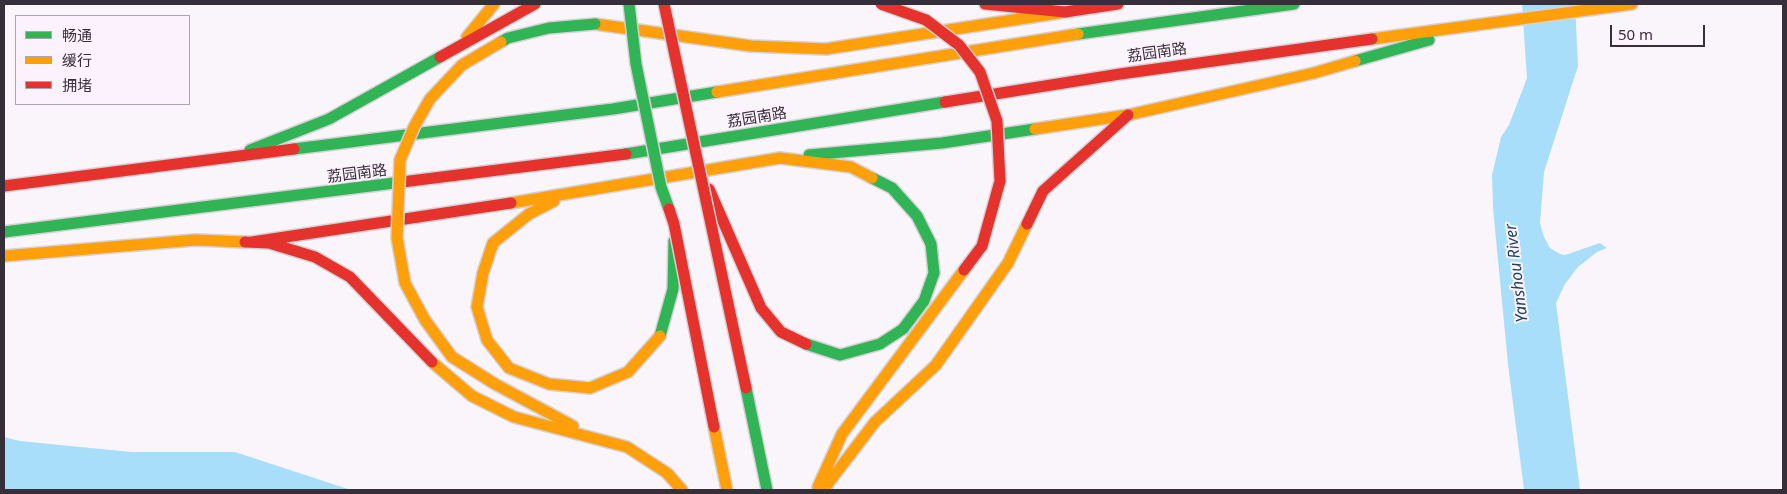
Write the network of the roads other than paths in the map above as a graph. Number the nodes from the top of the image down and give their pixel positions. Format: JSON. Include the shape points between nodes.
{"nodes":[{"id":1,"x":494,"y":4,"type":"edge"},
{"id":2,"x":535,"y":4,"type":"edge"},
{"id":3,"x":629,"y":4,"type":"edge"},
{"id":4,"x":664,"y":4,"type":"edge"},
{"id":5,"x":881,"y":4,"type":"edge"},
{"id":6,"x":985,"y":4,"type":"edge"},
{"id":7,"x":1118,"y":4,"type":"edge"},
{"id":8,"x":1294,"y":4,"type":"edge"},
{"id":9,"x":1632,"y":4,"type":"edge"},
{"id":10,"x":1065,"y":12,"type":"junction"},
{"id":11,"x":1480,"y":26,"type":"junction"},
{"id":12,"x":460,"y":45,"type":"junction"},
{"id":13,"x":1128,"y":115,"type":"junction"},
{"id":14,"x":780,"y":158,"type":"junction"},
{"id":15,"x":228,"y":159,"type":"junction"},
{"id":16,"x":702,"y":175,"type":"junction"},
{"id":17,"x":4,"y":186,"type":"edge"},
{"id":18,"x":566,"y":195,"type":"junction"},
{"id":19,"x":674,"y":224,"type":"junction"},
{"id":20,"x":4,"y":232,"type":"edge"},
{"id":21,"x":252,"y":242,"type":"junction"},
{"id":22,"x":4,"y":256,"type":"edge"},
{"id":23,"x":595,"y":438,"type":"junction"},
{"id":24,"x":682,"y":490,"type":"edge"},
{"id":25,"x":727,"y":490,"type":"edge"},
{"id":26,"x":767,"y":490,"type":"edge"},
{"id":27,"x":816,"y":490,"type":"edge"},
{"id":28,"x":822,"y":490,"type":"edge"}],
"edges":[{"from":1,"to":12,"type":"main road"},
{"from":2,"to":12,"type":"main road"},
{"from":3,"to":19,"type":"main road","bridge":true,"via":[[642,93],[661,187]]},
{"from":4,"to":16,"type":"main road","bridge":true},
{"from":5,"to":27,"type":"main road","bridge":true,"via":[[926,20],[959,45],[980,72],[998,121],[1000,181],[982,246],[842,434]]},
{"from":6,"to":10,"type":"main road"},
{"from":7,"to":10,"type":"main road"},
{"from":8,"to":15,"type":"main road","name":"荔园南路","via":[[1103,29],[614,109]]},
{"from":9,"to":11,"type":"main road","name":"荔园南路"},
{"from":10,"to":23,"type":"main road","bridge":true,"via":[[826,49],[751,46],[595,24],[549,28],[508,38],[462,65],[430,99],[400,160],[398,238],[405,283],[425,320],[452,357]]},
{"from":11,"to":13,"type":"main road","via":[[1314,73]]},
{"from":11,"to":20,"type":"main road","name":"荔园南路","via":[[1120,74],[620,155]]},
{"from":12,"to":15,"type":"main road","via":[[329,119]]},
{"from":13,"to":14,"type":"main road","via":[[942,143]]},
{"from":13,"to":28,"type":"main road","via":[[1043,190],[1008,263],[936,365],[875,422]]},
{"from":14,"to":16,"type":"main road","via":[[851,167],[892,188],[917,216],[931,244],[934,273],[924,301],[903,329],[880,344],[840,355],[781,332],[761,308]]},
{"from":14,"to":18,"type":"main road"},
{"from":15,"to":17,"type":"main road","name":"荔园南路"},
{"from":16,"to":26,"type":"main road","bridge":true},
{"from":18,"to":19,"type":"main road","bridge":true,"via":[[529,214],[493,244],[477,307],[487,340],[509,368],[549,384],[590,388],[628,372],[659,339],[674,289]]},
{"from":18,"to":21,"type":"main road"},
{"from":19,"to":25,"type":"main road","bridge":true},
{"from":21,"to":22,"type":"main road","via":[[195,240]]},
{"from":21,"to":23,"type":"main road","via":[[269,243],[315,257],[350,277],[424,356],[472,396],[514,417]]},
{"from":23,"to":24,"type":"main road","via":[[627,448],[667,474]]}]}
